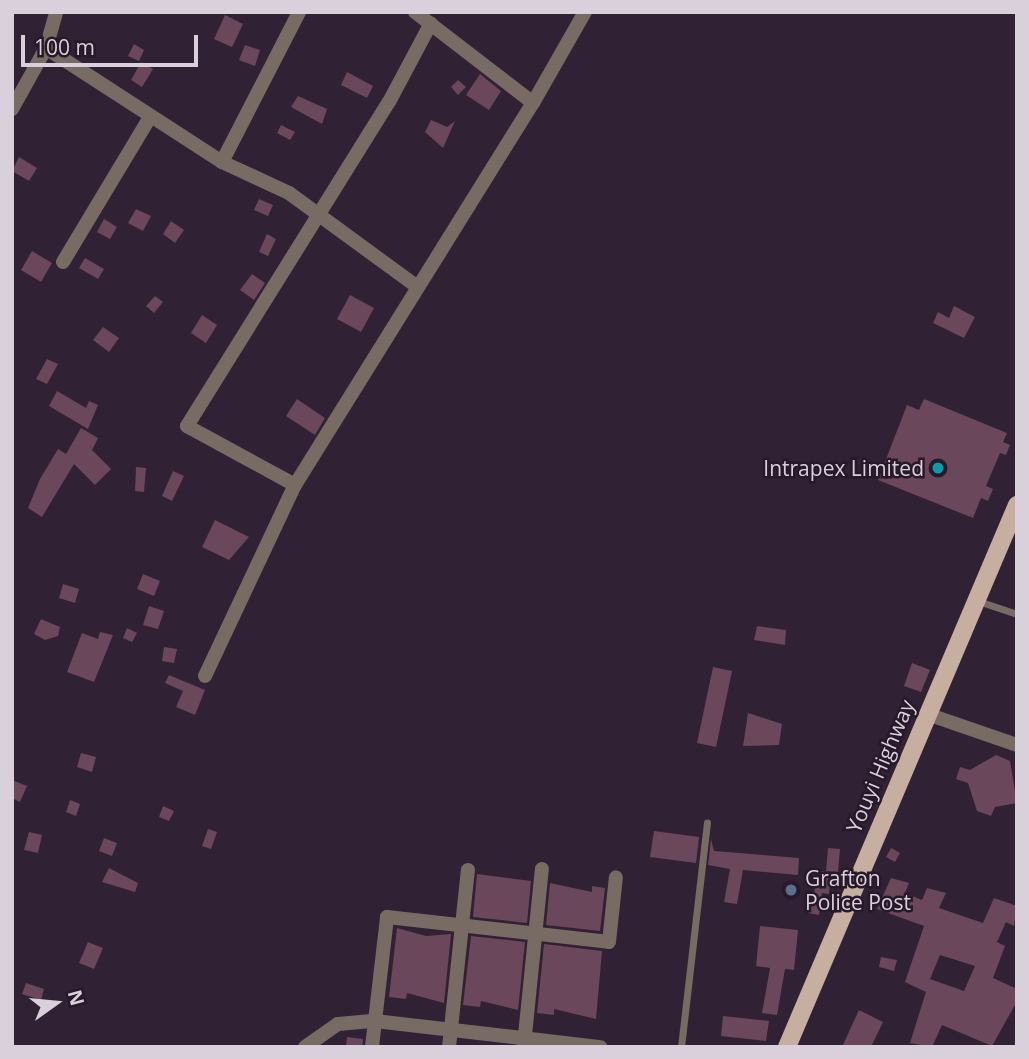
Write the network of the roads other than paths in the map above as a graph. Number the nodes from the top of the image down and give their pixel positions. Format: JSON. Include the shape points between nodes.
{"nodes":[{"id":1,"x":56,"y":12,"type":"edge"},
{"id":2,"x":299,"y":12,"type":"edge"},
{"id":3,"x":415,"y":12,"type":"edge"},
{"id":4,"x":584,"y":12,"type":"edge"},
{"id":5,"x":431,"y":23,"type":"junction"},
{"id":6,"x":46,"y":48,"type":"junction"},
{"id":7,"x":533,"y":103,"type":"junction"},
{"id":8,"x":12,"y":109,"type":"edge"},
{"id":9,"x":150,"y":117,"type":"junction"},
{"id":10,"x":222,"y":162,"type":"junction"},
{"id":11,"x":320,"y":213,"type":"junction"},
{"id":12,"x":63,"y":262,"type":"dead end"},
{"id":13,"x":416,"y":286,"type":"junction"},
{"id":14,"x":295,"y":485,"type":"junction"},
{"id":15,"x":1017,"y":505,"type":"edge"},
{"id":16,"x":977,"y":601,"type":"junction"},
{"id":17,"x":1017,"y":614,"type":"edge"},
{"id":18,"x":205,"y":676,"type":"dead end"},
{"id":19,"x":927,"y":714,"type":"junction"},
{"id":20,"x":1017,"y":746,"type":"edge"},
{"id":21,"x":707,"y":822,"type":"dead end"},
{"id":22,"x":542,"y":869,"type":"dead end"},
{"id":23,"x":468,"y":870,"type":"dead end"},
{"id":24,"x":616,"y":877,"type":"dead end"},
{"id":25,"x":462,"y":926,"type":"junction"},
{"id":26,"x":536,"y":934,"type":"junction"},
{"id":27,"x":375,"y":1021,"type":"junction"},
{"id":28,"x":451,"y":1029,"type":"junction"},
{"id":29,"x":524,"y":1042,"type":"edge"},
{"id":30,"x":305,"y":1047,"type":"edge"},
{"id":31,"x":372,"y":1047,"type":"edge"},
{"id":32,"x":449,"y":1047,"type":"edge"},
{"id":33,"x":601,"y":1047,"type":"edge"},
{"id":34,"x":681,"y":1047,"type":"edge"},
{"id":35,"x":788,"y":1047,"type":"edge"}],
"edges":[{"from":1,"to":6,"type":"street"},
{"from":2,"to":10,"type":"street"},
{"from":3,"to":5,"type":"street"},
{"from":4,"to":7,"type":"street"},
{"from":5,"to":7,"type":"street"},
{"from":5,"to":11,"type":"street"},
{"from":6,"to":8,"type":"street"},
{"from":6,"to":9,"type":"street"},
{"from":7,"to":13,"type":"street"},
{"from":9,"to":10,"type":"street"},
{"from":9,"to":12,"type":"street"},
{"from":10,"to":11,"type":"street"},
{"from":11,"to":13,"type":"street"},
{"from":11,"to":14,"type":"street","via":[[187,426]]},
{"from":13,"to":14,"type":"street"},
{"from":14,"to":18,"type":"street"},
{"from":15,"to":16,"type":"main road","name":"Youyi Highway"},
{"from":16,"to":17,"type":"lane"},
{"from":16,"to":19,"type":"main road","name":"Youyi Highway"},
{"from":19,"to":20,"type":"street"},
{"from":19,"to":35,"type":"main road","name":"Youyi Highway"},
{"from":21,"to":34,"type":"lane"},
{"from":22,"to":26,"type":"street"},
{"from":23,"to":25,"type":"street"},
{"from":24,"to":26,"type":"street","via":[[609,942]]},
{"from":25,"to":26,"type":"street"},
{"from":25,"to":27,"type":"street","via":[[387,917]]},
{"from":25,"to":28,"type":"street"},
{"from":26,"to":29,"type":"street"},
{"from":27,"to":28,"type":"street"},
{"from":27,"to":30,"type":"street","via":[[338,1024]]},
{"from":27,"to":31,"type":"street"},
{"from":28,"to":29,"type":"street"},
{"from":28,"to":32,"type":"street"},
{"from":29,"to":33,"type":"street"}]}
